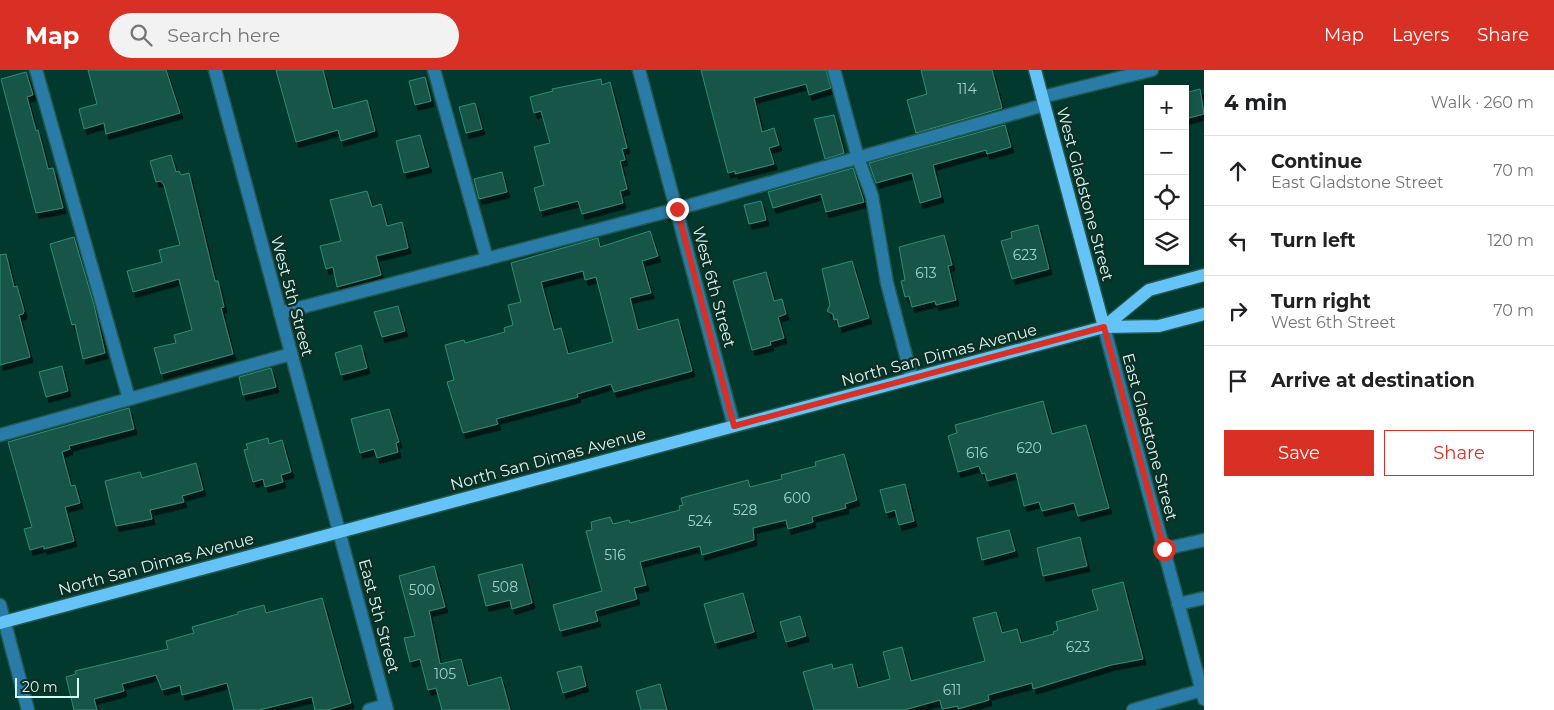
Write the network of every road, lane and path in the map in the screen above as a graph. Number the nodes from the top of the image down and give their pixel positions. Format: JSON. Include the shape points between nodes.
{"nodes":[{"id":1,"x":36,"y":70,"type":"edge"},
{"id":2,"x":215,"y":70,"type":"edge"},
{"id":3,"x":434,"y":70,"type":"edge"},
{"id":4,"x":639,"y":70,"type":"edge"},
{"id":5,"x":834,"y":70,"type":"edge"},
{"id":6,"x":1035,"y":70,"type":"edge"},
{"id":7,"x":1152,"y":70,"type":"edge"},
{"id":8,"x":1043,"y":101,"type":"junction"},
{"id":9,"x":858,"y":158,"type":"junction"},
{"id":10,"x":677,"y":209,"type":"junction"},
{"id":11,"x":487,"y":259,"type":"junction"},
{"id":12,"x":1204,"y":275,"type":"edge"},
{"id":13,"x":280,"y":313,"type":"junction"},
{"id":14,"x":1204,"y":314,"type":"edge"},
{"id":15,"x":1104,"y":327,"type":"junction"},
{"id":16,"x":291,"y":354,"type":"junction"},
{"id":17,"x":912,"y":379,"type":"junction"},
{"id":18,"x":129,"y":399,"type":"junction"},
{"id":19,"x":734,"y":426,"type":"junction"},
{"id":20,"x":0,"y":435,"type":"edge"},
{"id":21,"x":340,"y":531,"type":"junction"},
{"id":22,"x":1204,"y":540,"type":"edge"},
{"id":23,"x":1164,"y":549,"type":"junction"},
{"id":24,"x":1204,"y":598,"type":"edge"},
{"id":25,"x":1178,"y":604,"type":"junction"},
{"id":26,"x":0,"y":605,"type":"edge"},
{"id":27,"x":2,"y":622,"type":"edge"},
{"id":28,"x":1203,"y":695,"type":"edge"},
{"id":29,"x":386,"y":708,"type":"edge"},
{"id":30,"x":28,"y":710,"type":"edge"},
{"id":31,"x":369,"y":710,"type":"edge"},
{"id":32,"x":1133,"y":710,"type":"edge"}],
"edges":[{"from":1,"to":18,"type":"street"},
{"from":2,"to":13,"type":"street","name":"West 5th Street"},
{"from":3,"to":11,"type":"street"},
{"from":4,"to":10,"type":"street","name":"West 6th Street"},
{"from":5,"to":9,"type":"street"},
{"from":6,"to":8,"type":"main road","name":"West Gladstone Street"},
{"from":7,"to":8,"type":"street"},
{"from":8,"to":9,"type":"street"},
{"from":8,"to":15,"type":"main road","name":"West Gladstone Street"},
{"from":9,"to":10,"type":"street"},
{"from":9,"to":17,"type":"street","via":[[872,196],[887,282]]},
{"from":10,"to":11,"type":"street"},
{"from":10,"to":19,"type":"street","name":"West 6th Street"},
{"from":11,"to":13,"type":"street"},
{"from":12,"to":15,"type":"main road","name":"North San Dimas Avenue","via":[[1149,290]]},
{"from":13,"to":16,"type":"street","name":"West 5th Street"},
{"from":14,"to":15,"type":"main road","name":"North San Dimas Avenue","via":[[1159,326]]},
{"from":15,"to":17,"type":"main road","name":"North San Dimas Avenue"},
{"from":15,"to":23,"type":"street","name":"East Gladstone Street"},
{"from":16,"to":18,"type":"street"},
{"from":16,"to":21,"type":"street","name":"West 5th Street"},
{"from":17,"to":19,"type":"main road","name":"North San Dimas Avenue"},
{"from":18,"to":20,"type":"street"},
{"from":19,"to":21,"type":"main road","name":"North San Dimas Avenue"},
{"from":21,"to":27,"type":"main road","name":"North San Dimas Avenue"},
{"from":21,"to":29,"type":"street","name":"East 5th Street"},
{"from":22,"to":23,"type":"street"},
{"from":23,"to":25,"type":"street","name":"East Gladstone Street"},
{"from":24,"to":25,"type":"street"},
{"from":25,"to":28,"type":"street","name":"East Gladstone Street"},
{"from":26,"to":27,"type":"street"},
{"from":27,"to":30,"type":"street"},
{"from":28,"to":32,"type":"street"},
{"from":29,"to":31,"type":"street"}]}
